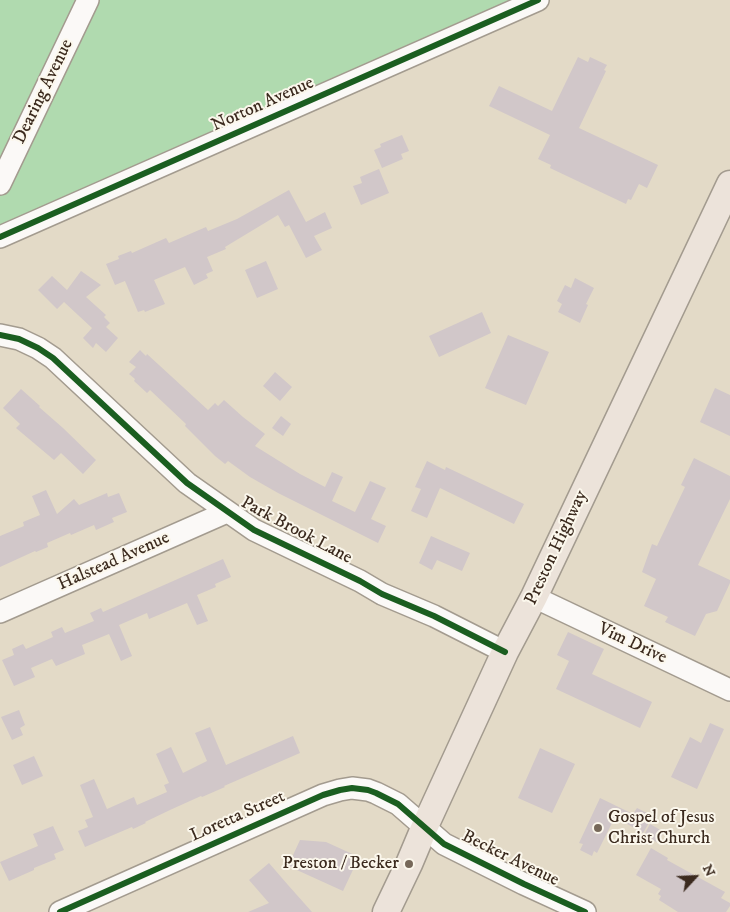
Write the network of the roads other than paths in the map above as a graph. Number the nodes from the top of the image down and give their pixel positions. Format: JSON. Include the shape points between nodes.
{"nodes":[{"id":1,"x":88,"y":0,"type":"edge"},
{"id":2,"x":538,"y":0,"type":"edge"},
{"id":3,"x":0,"y":184,"type":"edge"},
{"id":4,"x":730,"y":184,"type":"edge"},
{"id":5,"x":0,"y":237,"type":"edge"},
{"id":6,"x":0,"y":335,"type":"edge"},
{"id":7,"x":227,"y":512,"type":"junction"},
{"id":8,"x":534,"y":597,"type":"junction"},
{"id":9,"x":0,"y":612,"type":"edge"},
{"id":10,"x":505,"y":652,"type":"junction"},
{"id":11,"x":730,"y":690,"type":"edge"},
{"id":12,"x":425,"y":826,"type":"junction"},
{"id":13,"x":60,"y":912,"type":"edge"},
{"id":14,"x":386,"y":912,"type":"edge"},
{"id":15,"x":586,"y":912,"type":"edge"}],
"edges":[{"from":1,"to":3,"type":"street","name":"Dearing Avenue"},
{"from":2,"to":5,"type":"street","name":"Norton Avenue"},
{"from":4,"to":8,"type":"main road","name":"Preston Highway"},
{"from":6,"to":7,"type":"street","name":"Park Brook Lane","via":[[19,339],[53,358],[187,483]]},
{"from":7,"to":9,"type":"street","name":"Halstead Avenue"},
{"from":7,"to":10,"type":"street","name":"Park Brook Lane","via":[[254,530]]},
{"from":8,"to":10,"type":"main road","name":"Preston Highway"},
{"from":8,"to":11,"type":"street","name":"Vim Drive"},
{"from":10,"to":12,"type":"main road","name":"Preston Highway"},
{"from":12,"to":13,"type":"street","name":"Loretta Street","via":[[398,804],[376,793],[352,788],[340,790]]},
{"from":12,"to":14,"type":"main road","name":"Preston Highway"},
{"from":12,"to":15,"type":"street","name":"Becker Avenue","via":[[444,844]]}]}
